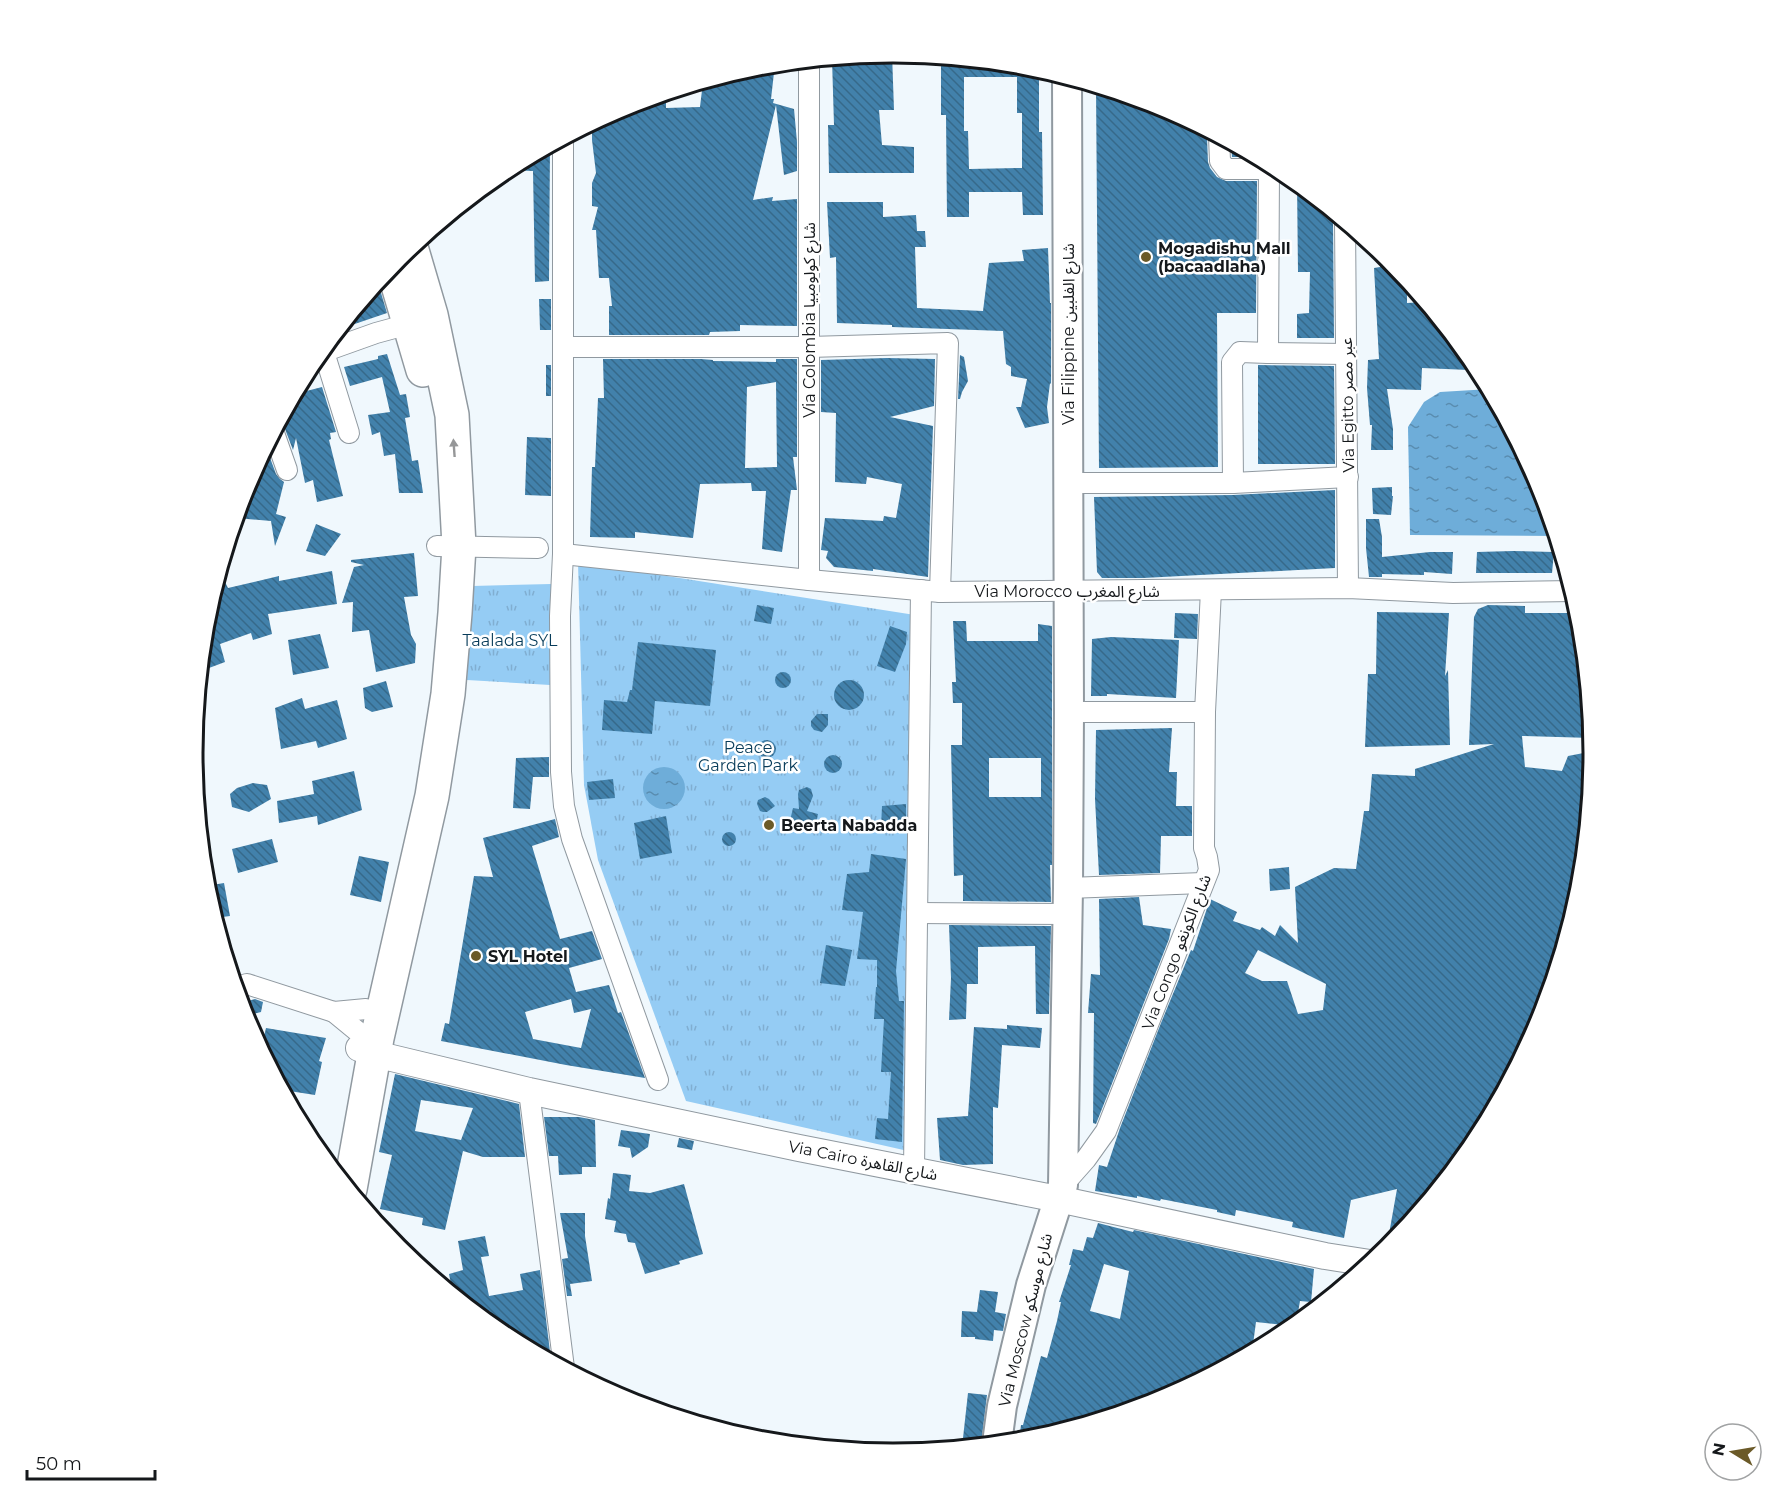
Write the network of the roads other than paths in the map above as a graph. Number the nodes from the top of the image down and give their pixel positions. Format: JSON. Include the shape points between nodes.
{"nodes":[{"id":1,"x":808,"y":68,"type":"edge"},
{"id":2,"x":1067,"y":86,"type":"edge"},
{"id":3,"x":1220,"y":145,"type":"edge"},
{"id":4,"x":563,"y":147,"type":"edge"},
{"id":5,"x":1261,"y":169,"type":"edge"},
{"id":6,"x":1274,"y":177,"type":"edge"},
{"id":7,"x":1345,"y":232,"type":"edge"},
{"id":8,"x":412,"y":259,"type":"edge"},
{"id":9,"x":397,"y":275,"type":"edge"},
{"id":10,"x":420,"y":320,"type":"junction"},
{"id":11,"x":336,"y":347,"type":"edge"},
{"id":12,"x":563,"y":347,"type":"junction"},
{"id":13,"x":809,"y":347,"type":"junction"},
{"id":14,"x":1268,"y":353,"type":"junction"},
{"id":15,"x":1346,"y":354,"type":"junction"},
{"id":16,"x":325,"y":362,"type":"edge"},
{"id":17,"x":349,"y":433,"type":"dead end"},
{"id":18,"x":278,"y":443,"type":"edge"},
{"id":19,"x":287,"y":470,"type":"dead end"},
{"id":20,"x":1348,"y":477,"type":"junction"},
{"id":21,"x":1069,"y":483,"type":"junction"},
{"id":22,"x":1233,"y":483,"type":"junction"},
{"id":23,"x":448,"y":546,"type":"junction"},
{"id":24,"x":537,"y":548,"type":"dead end"},
{"id":25,"x":562,"y":554,"type":"junction"},
{"id":26,"x":809,"y":580,"type":"junction"},
{"id":27,"x":1348,"y":588,"type":"junction"},
{"id":28,"x":1211,"y":590,"type":"junction"},
{"id":29,"x":931,"y":591,"type":"junction"},
{"id":30,"x":1069,"y":591,"type":"junction"},
{"id":31,"x":1564,"y":591,"type":"edge"},
{"id":32,"x":1069,"y":712,"type":"junction"},
{"id":33,"x":1204,"y":712,"type":"junction"},
{"id":34,"x":1203,"y":884,"type":"junction"},
{"id":35,"x":1068,"y":901,"type":"junction"},
{"id":36,"x":917,"y":913,"type":"junction"},
{"id":37,"x":244,"y":984,"type":"edge"},
{"id":38,"x":370,"y":1033,"type":"junction"},
{"id":39,"x":658,"y":1080,"type":"dead end"},
{"id":40,"x":530,"y":1091,"type":"junction"},
{"id":41,"x":337,"y":1160,"type":"edge"},
{"id":42,"x":914,"y":1170,"type":"junction"},
{"id":43,"x":351,"y":1179,"type":"edge"},
{"id":44,"x":1060,"y":1192,"type":"junction"},
{"id":45,"x":1360,"y":1261,"type":"edge"},
{"id":46,"x":563,"y":1359,"type":"edge"},
{"id":47,"x":998,"y":1435,"type":"edge"}],
"edges":[{"from":1,"to":13,"type":"street","name":"Via Colombia شارع كولومبيا"},
{"from":2,"to":21,"type":"main road","name":"Via Filippine شارع الفلبين"},
{"from":3,"to":5,"type":"street","via":[[1220,161],[1226,169]]},
{"from":4,"to":12,"type":"street"},
{"from":6,"to":14,"type":"street"},
{"from":7,"to":15,"type":"street","name":"Via Egitto عبر مصر"},
{"from":8,"to":10,"type":"highway"},
{"from":9,"to":10,"type":"highway"},
{"from":10,"to":11,"type":"street"},
{"from":10,"to":23,"type":"highway","via":[[452,415]]},
{"from":12,"to":13,"type":"street"},
{"from":12,"to":25,"type":"street"},
{"from":13,"to":26,"type":"street","name":"Via Colombia شارع كولومبيا"},
{"from":13,"to":29,"type":"street","via":[[948,343]]},
{"from":14,"to":15,"type":"street"},
{"from":14,"to":22,"type":"street","via":[[1240,352],[1232,362]]},
{"from":15,"to":20,"type":"street","name":"Via Egitto عبر مصر"},
{"from":16,"to":17,"type":"street"},
{"from":18,"to":19,"type":"street"},
{"from":20,"to":22,"type":"street"},
{"from":20,"to":27,"type":"street","name":"Via Egitto عبر مصر"},
{"from":21,"to":22,"type":"street"},
{"from":21,"to":30,"type":"main road","name":"Via Filippine شارع الفلبين"},
{"from":23,"to":24,"type":"street"},
{"from":23,"to":38,"type":"highway","via":[[448,694]]},
{"from":25,"to":26,"type":"street","name":"Via Morocco شارع المغرب"},
{"from":25,"to":39,"type":"street","via":[[564,806],[572,839]]},
{"from":26,"to":29,"type":"street","name":"Via Morocco شارع المغرب"},
{"from":27,"to":28,"type":"street","name":"Via Morocco شارع المغرب"},
{"from":27,"to":31,"type":"street","name":"Via Morocco شارع المغرب","via":[[1453,593]]},
{"from":28,"to":30,"type":"street","name":"Via Morocco شارع المغرب"},
{"from":28,"to":33,"type":"street","name":"Via Congo شارع الكونغو"},
{"from":29,"to":30,"type":"street","name":"Via Morocco شارع المغرب"},
{"from":29,"to":36,"type":"street"},
{"from":30,"to":32,"type":"main road"},
{"from":32,"to":33,"type":"street"},
{"from":32,"to":35,"type":"main road"},
{"from":33,"to":34,"type":"street","name":"Via Congo شارع الكونغو","via":[[1204,848],[1209,870]]},
{"from":34,"to":35,"type":"street"},
{"from":34,"to":44,"type":"street","name":"Via Congo شارع الكونغو","via":[[1106,1131]]},
{"from":35,"to":36,"type":"street"},
{"from":35,"to":44,"type":"main road"},
{"from":36,"to":42,"type":"street"},
{"from":37,"to":38,"type":"street","name":"Via Cairo شارع القاهرة","via":[[334,1012]]},
{"from":38,"to":40,"type":"street","name":"Via Cairo شارع القاهرة"},
{"from":38,"to":41,"type":"highway"},
{"from":38,"to":43,"type":"highway"},
{"from":40,"to":42,"type":"street","name":"Via Cairo شارع القاهرة"},
{"from":40,"to":46,"type":"street"},
{"from":42,"to":44,"type":"street","name":"Via Cairo شارع القاهرة"},
{"from":44,"to":45,"type":"street","name":"Via Cairo شارع القاهرة"},
{"from":44,"to":47,"type":"main road","name":"Via Moscow شارع موسكو","via":[[1031,1285]]}]}
